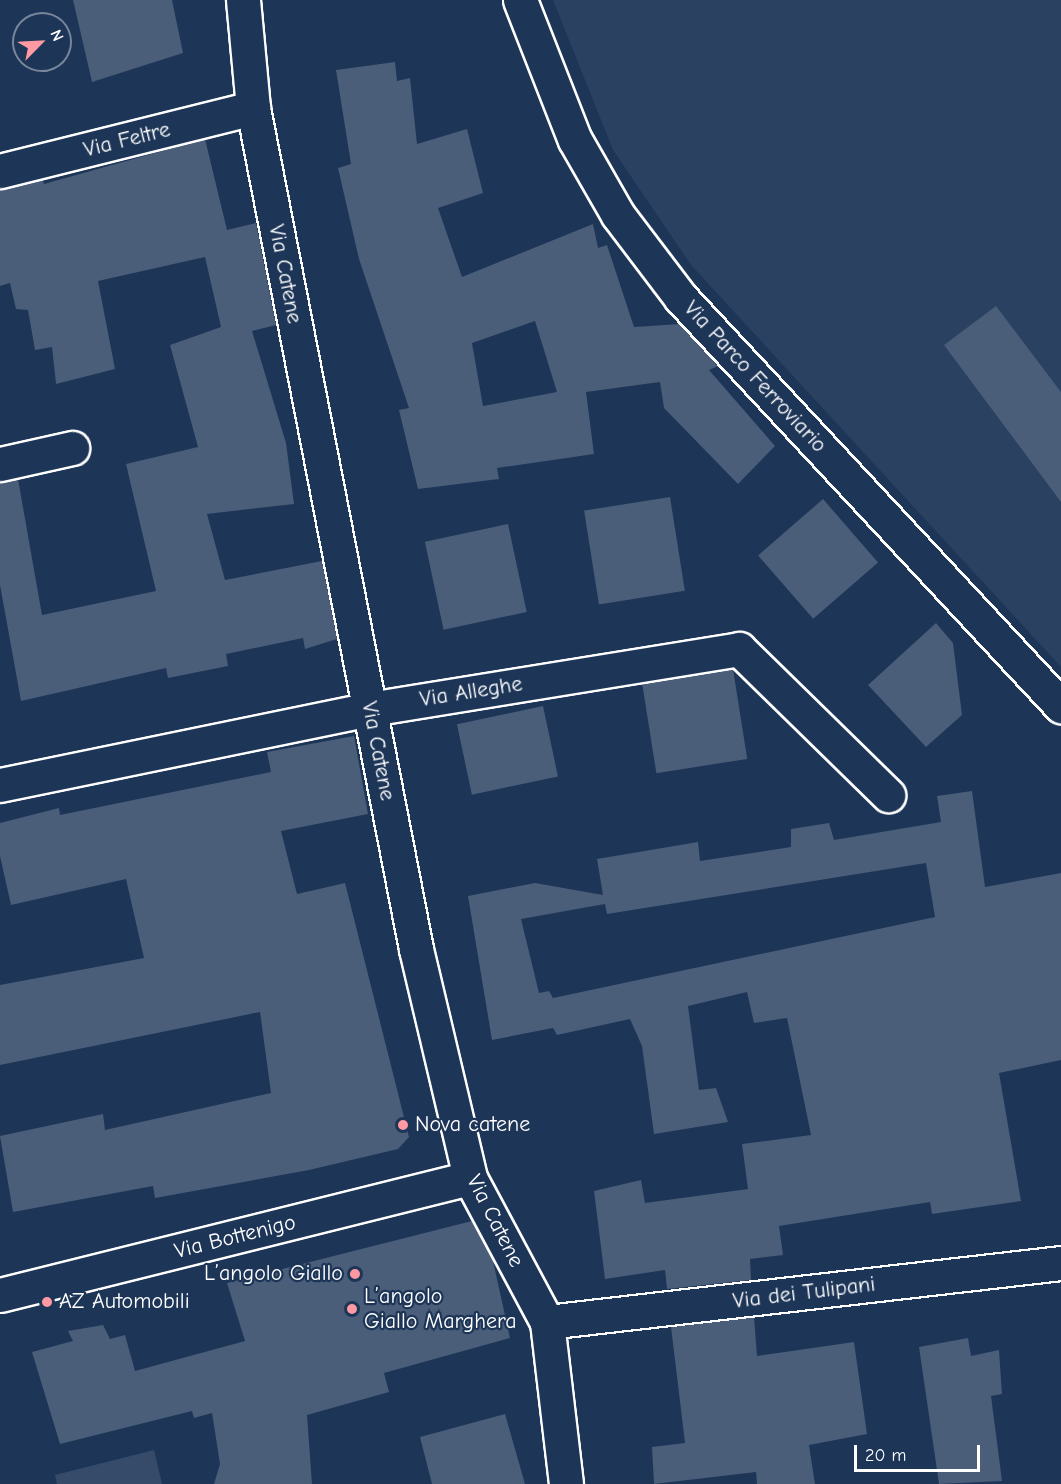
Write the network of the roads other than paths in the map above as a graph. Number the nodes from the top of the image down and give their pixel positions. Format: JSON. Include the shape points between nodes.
{"nodes":[{"id":1,"x":243,"y":0,"type":"edge"},
{"id":2,"x":520,"y":0,"type":"edge"},
{"id":3,"x":253,"y":108,"type":"junction"},
{"id":4,"x":0,"y":171,"type":"edge"},
{"id":5,"x":72,"y":448,"type":"dead end"},
{"id":6,"x":0,"y":464,"type":"edge"},
{"id":7,"x":1061,"y":706,"type":"edge"},
{"id":8,"x":370,"y":709,"type":"junction"},
{"id":9,"x":0,"y":785,"type":"edge"},
{"id":10,"x":888,"y":795,"type":"dead end"},
{"id":11,"x":470,"y":1178,"type":"junction"},
{"id":12,"x":1061,"y":1263,"type":"edge"},
{"id":13,"x":0,"y":1295,"type":"edge"},
{"id":14,"x":547,"y":1322,"type":"junction"},
{"id":15,"x":566,"y":1484,"type":"edge"}],
"edges":[{"from":1,"to":3,"type":"street","name":"Via Catene"},
{"from":2,"to":7,"type":"street","name":"Via Parco Ferroviario","via":[[575,140],[618,215],[674,289]]},
{"from":3,"to":4,"type":"street","name":"Via Feltre"},
{"from":3,"to":8,"type":"street","name":"Via Catene"},
{"from":5,"to":6,"type":"street"},
{"from":8,"to":9,"type":"street","name":"Via Alleghe"},
{"from":8,"to":10,"type":"street","name":"Via Alleghe","via":[[739,649]]},
{"from":8,"to":11,"type":"street","name":"Via Catene","via":[[416,949]]},
{"from":11,"to":13,"type":"street","name":"Via Bottenigo"},
{"from":11,"to":14,"type":"street","name":"Via Catene"},
{"from":12,"to":14,"type":"street","name":"Via dei Tulipani"},
{"from":14,"to":15,"type":"street","name":"Via Catene"}]}
